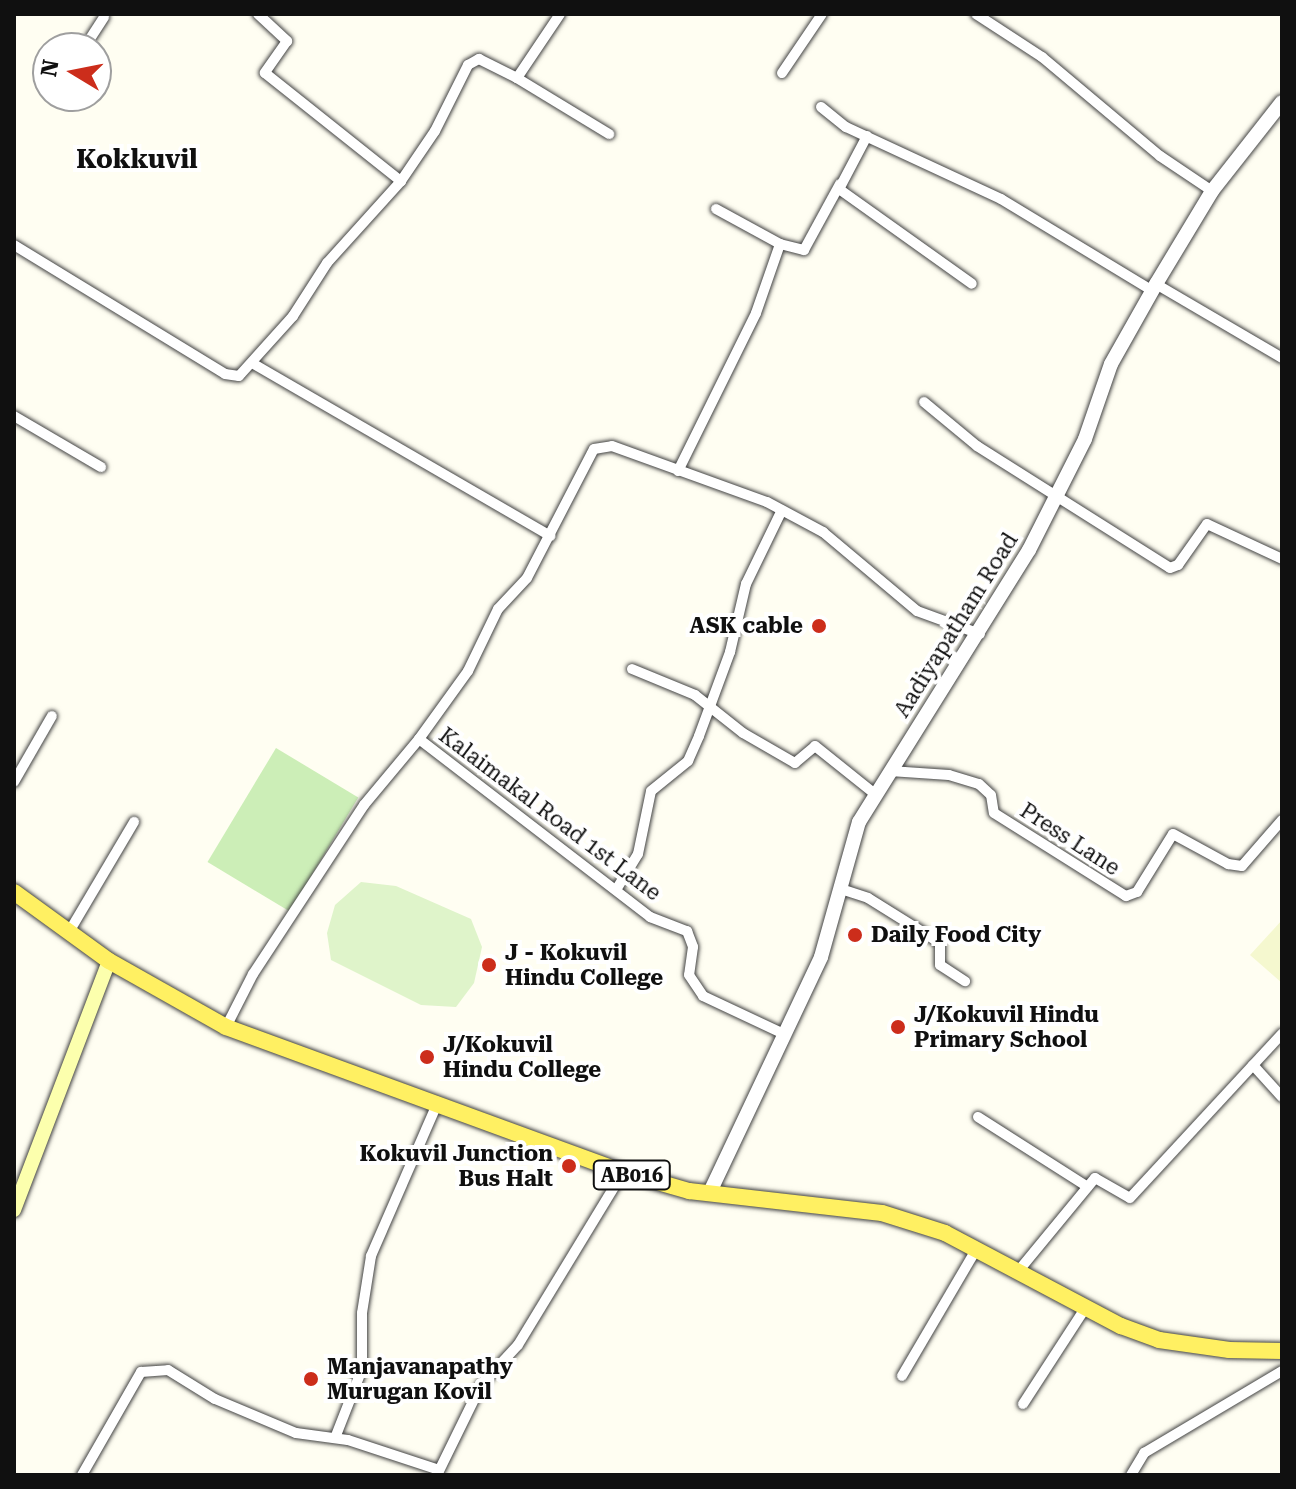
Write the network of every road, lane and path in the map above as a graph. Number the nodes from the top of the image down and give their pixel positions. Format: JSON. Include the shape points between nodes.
{"nodes":[{"id":1,"x":117,"y":14,"type":"edge"},
{"id":2,"x":258,"y":14,"type":"edge"},
{"id":3,"x":560,"y":14,"type":"edge"},
{"id":4,"x":822,"y":14,"type":"edge"},
{"id":5,"x":101,"y":15,"type":"edge"},
{"id":6,"x":979,"y":15,"type":"edge"},
{"id":7,"x":782,"y":73,"type":"dead end"},
{"id":8,"x":517,"y":78,"type":"junction"},
{"id":9,"x":1282,"y":102,"type":"edge"},
{"id":10,"x":821,"y":107,"type":"dead end"},
{"id":11,"x":609,"y":134,"type":"dead end"},
{"id":12,"x":867,"y":136,"type":"junction"},
{"id":13,"x":401,"y":181,"type":"junction"},
{"id":14,"x":840,"y":184,"type":"junction"},
{"id":15,"x":1212,"y":191,"type":"junction"},
{"id":16,"x":716,"y":209,"type":"dead end"},
{"id":17,"x":780,"y":244,"type":"junction"},
{"id":18,"x":14,"y":245,"type":"edge"},
{"id":19,"x":972,"y":284,"type":"dead end"},
{"id":20,"x":1155,"y":287,"type":"junction"},
{"id":21,"x":1282,"y":358,"type":"edge"},
{"id":22,"x":252,"y":363,"type":"junction"},
{"id":23,"x":924,"y":402,"type":"dead end"},
{"id":24,"x":14,"y":416,"type":"edge"},
{"id":25,"x":101,"y":467,"type":"dead end"},
{"id":26,"x":678,"y":471,"type":"junction"},
{"id":27,"x":1058,"y":497,"type":"junction"},
{"id":28,"x":782,"y":510,"type":"junction"},
{"id":29,"x":551,"y":536,"type":"junction"},
{"id":30,"x":1282,"y":559,"type":"edge"},
{"id":31,"x":980,"y":634,"type":"junction"},
{"id":32,"x":632,"y":669,"type":"dead end"},
{"id":33,"x":709,"y":706,"type":"junction"},
{"id":34,"x":52,"y":716,"type":"dead end"},
{"id":35,"x":419,"y":739,"type":"junction"},
{"id":36,"x":890,"y":771,"type":"junction"},
{"id":37,"x":14,"y":782,"type":"edge"},
{"id":38,"x":875,"y":794,"type":"junction"},
{"id":39,"x":1282,"y":820,"type":"edge"},
{"id":40,"x":134,"y":822,"type":"dead end"},
{"id":41,"x":616,"y":890,"type":"junction"},
{"id":42,"x":844,"y":890,"type":"junction"},
{"id":43,"x":14,"y":892,"type":"edge"},
{"id":44,"x":69,"y":932,"type":"junction"},
{"id":45,"x":109,"y":961,"type":"junction"},
{"id":46,"x":965,"y":981,"type":"dead end"},
{"id":47,"x":226,"y":1027,"type":"junction"},
{"id":48,"x":782,"y":1033,"type":"junction"},
{"id":49,"x":1282,"y":1034,"type":"edge"},
{"id":50,"x":1253,"y":1065,"type":"junction"},
{"id":51,"x":1282,"y":1097,"type":"edge"},
{"id":52,"x":438,"y":1102,"type":"junction"},
{"id":53,"x":978,"y":1117,"type":"dead end"},
{"id":54,"x":623,"y":1172,"type":"junction"},
{"id":55,"x":1088,"y":1187,"type":"junction"},
{"id":56,"x":710,"y":1192,"type":"junction"},
{"id":57,"x":14,"y":1210,"type":"edge"},
{"id":58,"x":977,"y":1248,"type":"junction"},
{"id":59,"x":1020,"y":1269,"type":"junction"},
{"id":60,"x":1086,"y":1307,"type":"junction"},
{"id":61,"x":1282,"y":1351,"type":"edge"},
{"id":62,"x":1282,"y":1371,"type":"edge"},
{"id":63,"x":902,"y":1376,"type":"dead end"},
{"id":64,"x":1023,"y":1404,"type":"dead end"},
{"id":65,"x":335,"y":1438,"type":"junction"},
{"id":66,"x":438,"y":1473,"type":"edge"},
{"id":67,"x":82,"y":1475,"type":"edge"},
{"id":68,"x":1131,"y":1475,"type":"edge"}],
"edges":[{"from":1,"to":5,"type":"street"},
{"from":2,"to":13,"type":"street","via":[[287,41],[265,73]]},
{"from":3,"to":8,"type":"street"},
{"from":4,"to":7,"type":"street"},
{"from":6,"to":15,"type":"street","via":[[1042,57],[1160,156]]},
{"from":8,"to":11,"type":"street"},
{"from":8,"to":13,"type":"street","via":[[473,60]]},
{"from":9,"to":15,"type":"street","name":"Aadiyapatham Road"},
{"from":10,"to":12,"type":"street"},
{"from":12,"to":14,"type":"street"},
{"from":12,"to":20,"type":"street","via":[[1001,199]]},
{"from":13,"to":22,"type":"street","via":[[327,263],[293,316]]},
{"from":14,"to":17,"type":"street","via":[[804,250]]},
{"from":14,"to":19,"type":"street","via":[[843,193]]},
{"from":15,"to":20,"type":"street","name":"Aadiyapatham Road"},
{"from":16,"to":17,"type":"street"},
{"from":17,"to":26,"type":"street","via":[[756,313]]},
{"from":18,"to":22,"type":"street","via":[[225,374],[239,376]]},
{"from":20,"to":21,"type":"street"},
{"from":20,"to":27,"type":"street","name":"Aadiyapatham Road","via":[[1111,364]]},
{"from":22,"to":29,"type":"street"},
{"from":23,"to":27,"type":"street","via":[[977,446]]},
{"from":24,"to":25,"type":"street"},
{"from":26,"to":28,"type":"street"},
{"from":26,"to":29,"type":"street","via":[[612,446],[594,449]]},
{"from":27,"to":30,"type":"street","via":[[1170,568],[1178,565],[1207,524]]},
{"from":27,"to":31,"type":"street","name":"Aadiyapatham Road"},
{"from":28,"to":31,"type":"street","via":[[823,532],[917,611]]},
{"from":28,"to":33,"type":"street","via":[[746,584],[730,652]]},
{"from":29,"to":35,"type":"street","via":[[527,578],[498,609],[468,671]]},
{"from":31,"to":36,"type":"street","name":"Aadiyapatham Road"},
{"from":32,"to":33,"type":"street"},
{"from":33,"to":38,"type":"street","via":[[795,763],[815,746]]},
{"from":33,"to":41,"type":"street","via":[[688,761],[651,791],[638,854]]},
{"from":34,"to":37,"type":"street"},
{"from":35,"to":41,"type":"street","name":"Kalaimakal Road 1st Lane"},
{"from":35,"to":47,"type":"street","via":[[364,805],[253,974]]},
{"from":36,"to":38,"type":"street","name":"Aadiyapatham Road"},
{"from":36,"to":39,"type":"street","name":"Press Lane","via":[[949,775],[979,784],[991,795],[994,813],[1126,896],[1137,892],[1173,834],[1228,864],[1242,866]]},
{"from":38,"to":42,"type":"street","name":"Aadiyapatham Road","via":[[851,847]]},
{"from":40,"to":44,"type":"street"},
{"from":41,"to":48,"type":"street","name":"Kalaimakal Road 1st Lane","via":[[650,917],[692,936],[689,975],[703,996]]},
{"from":42,"to":46,"type":"street","via":[[868,898],[940,943],[940,965]]},
{"from":42,"to":48,"type":"street","name":"Aadiyapatham Road","via":[[821,957]]},
{"from":43,"to":44,"type":"main road","number":"AB016"},
{"from":44,"to":45,"type":"main road","number":"AB016"},
{"from":45,"to":47,"type":"main road","number":"AB016"},
{"from":45,"to":57,"type":"main road"},
{"from":47,"to":52,"type":"main road","number":"AB016"},
{"from":48,"to":56,"type":"street","name":"Aadiyapatham Road"},
{"from":49,"to":50,"type":"street"},
{"from":50,"to":51,"type":"street"},
{"from":50,"to":55,"type":"street","via":[[1130,1198],[1100,1179]]},
{"from":52,"to":54,"type":"main road","number":"AB016"},
{"from":52,"to":65,"type":"street","via":[[371,1256],[362,1313],[362,1369]]},
{"from":53,"to":55,"type":"street"},
{"from":54,"to":56,"type":"main road","number":"AB016","via":[[664,1186]]},
{"from":54,"to":66,"type":"street","via":[[518,1345],[481,1385]]},
{"from":55,"to":59,"type":"street"},
{"from":56,"to":58,"type":"main road","number":"AB016","via":[[857,1207],[916,1222]]},
{"from":58,"to":59,"type":"main road","number":"AB016"},
{"from":58,"to":63,"type":"street"},
{"from":59,"to":60,"type":"main road","number":"AB016"},
{"from":60,"to":61,"type":"main road","number":"AB016","via":[[1159,1340]]},
{"from":60,"to":64,"type":"street"},
{"from":62,"to":68,"type":"street","via":[[1144,1453]]},
{"from":65,"to":66,"type":"street"},
{"from":65,"to":67,"type":"street","via":[[296,1433],[215,1399],[168,1370],[141,1372]]}]}
